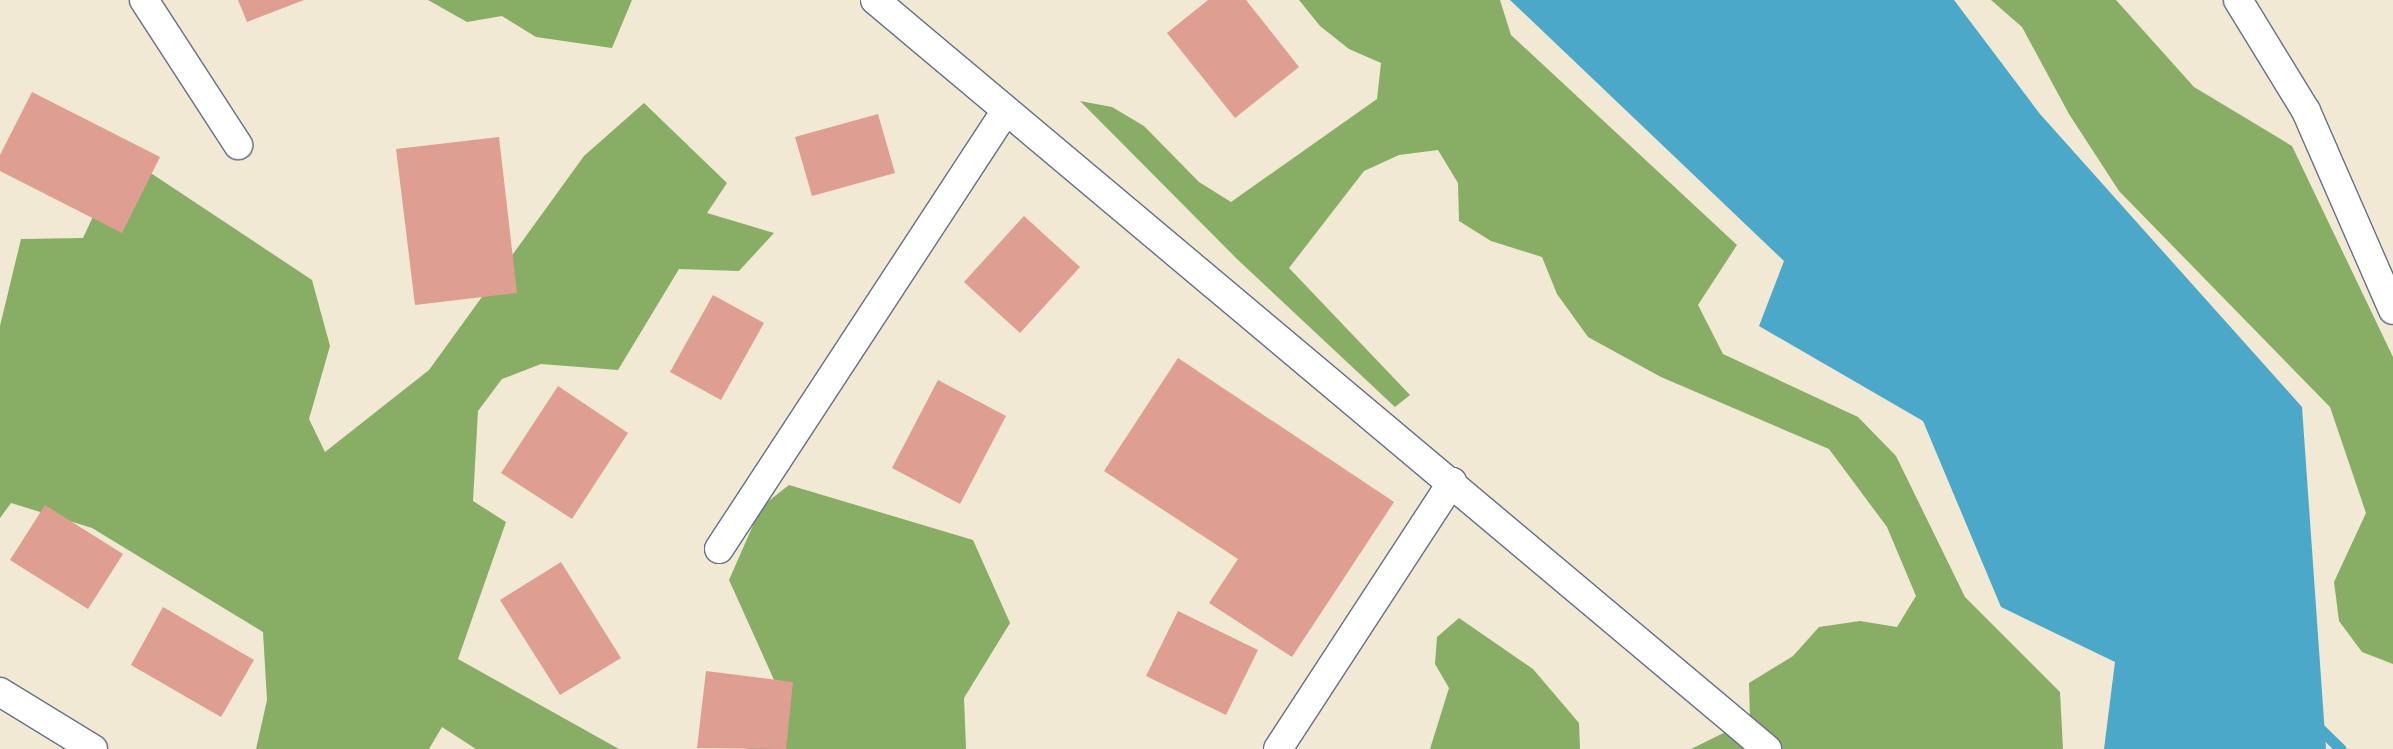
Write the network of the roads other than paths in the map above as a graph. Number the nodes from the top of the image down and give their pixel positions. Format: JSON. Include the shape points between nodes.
{"nodes":[{"id":1,"x":144,"y":0,"type":"edge"},
{"id":2,"x":876,"y":0,"type":"edge"},
{"id":3,"x":2238,"y":0,"type":"edge"},
{"id":4,"x":1005,"y":112,"type":"junction"},
{"id":5,"x":238,"y":145,"type":"dead end"},
{"id":6,"x":2393,"y":310,"type":"edge"},
{"id":7,"x":1452,"y":482,"type":"junction"},
{"id":8,"x":719,"y":549,"type":"dead end"},
{"id":9,"x":0,"y":692,"type":"edge"},
{"id":10,"x":93,"y":749,"type":"edge"},
{"id":11,"x":1278,"y":749,"type":"edge"},
{"id":12,"x":1767,"y":749,"type":"edge"}],
"edges":[{"from":1,"to":5,"type":"street"},
{"from":2,"to":4,"type":"street"},
{"from":3,"to":6,"type":"street","via":[[2306,111]]},
{"from":4,"to":7,"type":"street"},
{"from":4,"to":8,"type":"street"},
{"from":7,"to":11,"type":"street"},
{"from":7,"to":12,"type":"street"},
{"from":9,"to":10,"type":"street"}]}
